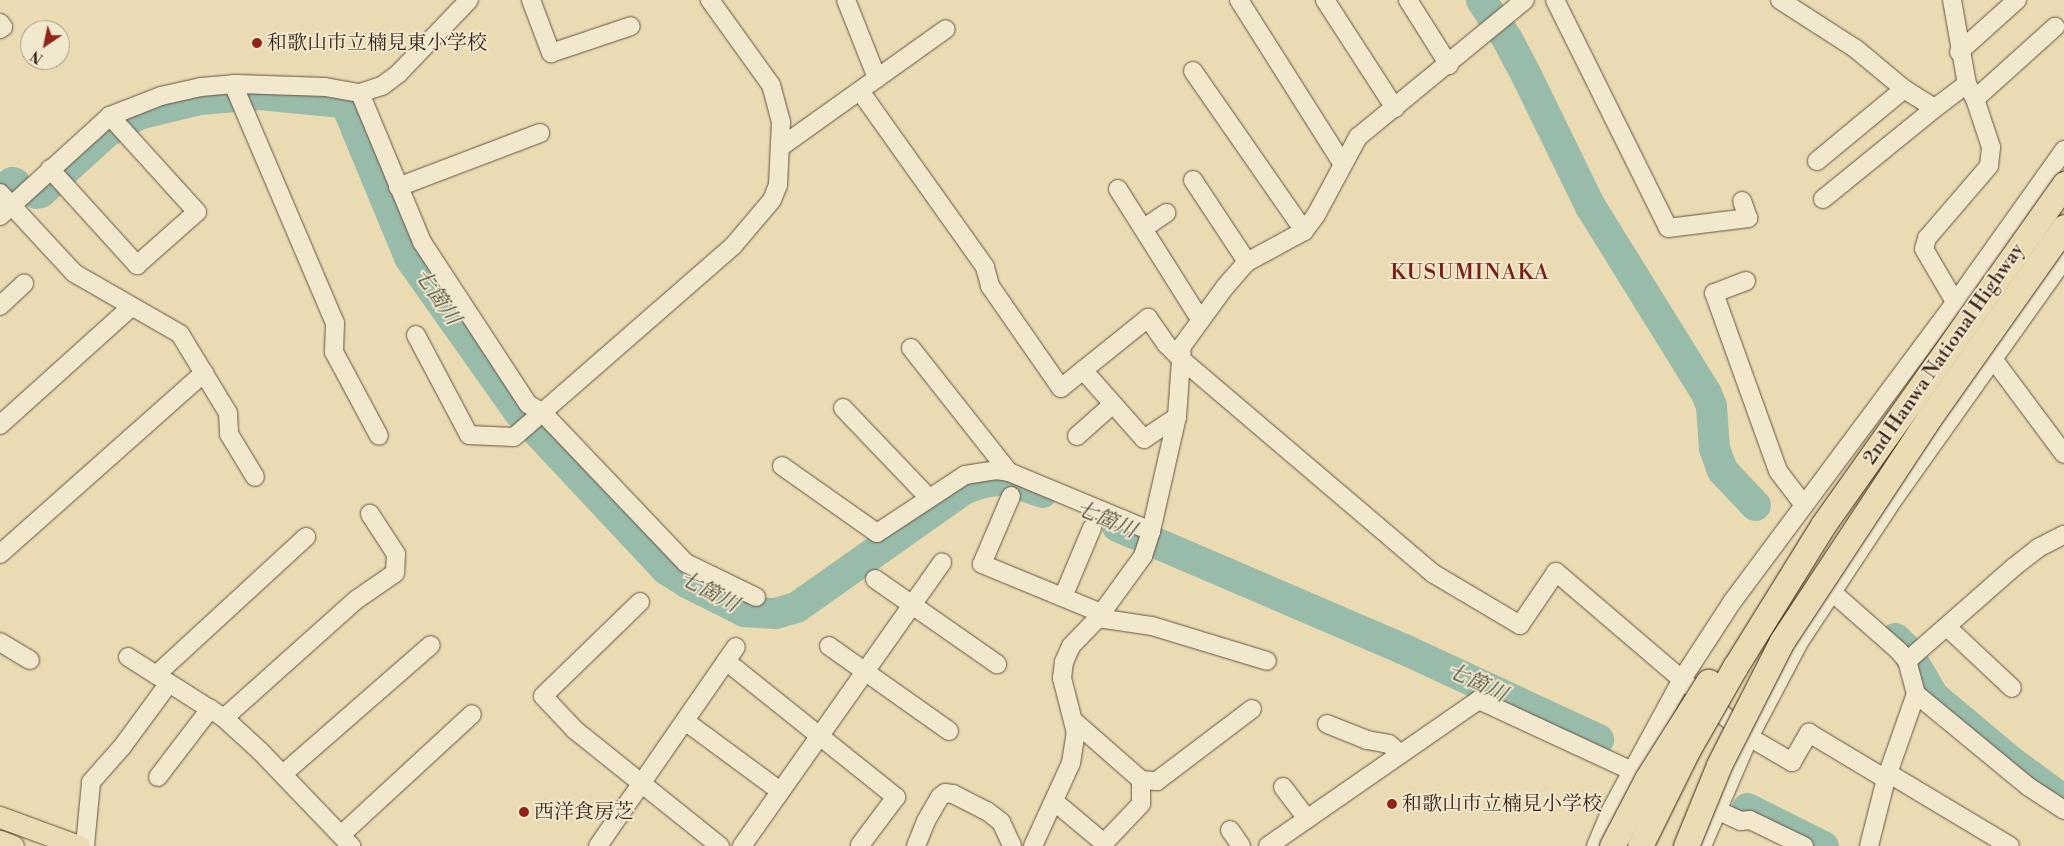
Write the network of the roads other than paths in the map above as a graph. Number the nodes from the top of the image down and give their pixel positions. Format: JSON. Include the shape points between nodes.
{"nodes":[{"id":1,"x":469,"y":0,"type":"edge"},
{"id":2,"x":531,"y":0,"type":"edge"},
{"id":3,"x":710,"y":0,"type":"edge"},
{"id":4,"x":846,"y":0,"type":"edge"},
{"id":5,"x":1239,"y":0,"type":"edge"},
{"id":6,"x":1325,"y":0,"type":"edge"},
{"id":7,"x":1408,"y":0,"type":"edge"},
{"id":8,"x":1525,"y":0,"type":"edge"},
{"id":9,"x":1554,"y":0,"type":"edge"},
{"id":10,"x":1780,"y":0,"type":"edge"},
{"id":11,"x":1952,"y":0,"type":"edge"},
{"id":12,"x":2017,"y":0,"type":"edge"},
{"id":13,"x":0,"y":24,"type":"edge"},
{"id":14,"x":631,"y":26,"type":"dead end"},
{"id":15,"x":2055,"y":27,"type":"dead end"},
{"id":16,"x":0,"y":29,"type":"edge"},
{"id":17,"x":946,"y":29,"type":"dead end"},
{"id":18,"x":1959,"y":52,"type":"junction"},
{"id":19,"x":1449,"y":65,"type":"junction"},
{"id":20,"x":1193,"y":71,"type":"dead end"},
{"id":21,"x":877,"y":78,"type":"junction"},
{"id":22,"x":1967,"y":84,"type":"junction"},
{"id":23,"x":1904,"y":89,"type":"junction"},
{"id":24,"x":860,"y":90,"type":"junction"},
{"id":25,"x":236,"y":92,"type":"junction"},
{"id":26,"x":360,"y":93,"type":"junction"},
{"id":27,"x":1975,"y":99,"type":"junction"},
{"id":28,"x":1395,"y":108,"type":"junction"},
{"id":29,"x":1935,"y":108,"type":"junction"},
{"id":30,"x":116,"y":123,"type":"junction"},
{"id":31,"x":540,"y":133,"type":"dead end"},
{"id":32,"x":782,"y":146,"type":"junction"},
{"id":33,"x":2064,"y":150,"type":"edge"},
{"id":34,"x":1816,"y":161,"type":"dead end"},
{"id":35,"x":1342,"y":163,"type":"junction"},
{"id":36,"x":56,"y":176,"type":"junction"},
{"id":37,"x":1193,"y":180,"type":"dead end"},
{"id":38,"x":2064,"y":184,"type":"edge"},
{"id":39,"x":398,"y":187,"type":"junction"},
{"id":40,"x":1118,"y":189,"type":"dead end"},
{"id":41,"x":1823,"y":200,"type":"dead end"},
{"id":42,"x":1742,"y":201,"type":"dead end"},
{"id":43,"x":4,"y":202,"type":"edge"},
{"id":44,"x":1166,"y":213,"type":"dead end"},
{"id":45,"x":2064,"y":227,"type":"edge"},
{"id":46,"x":1144,"y":228,"type":"junction"},
{"id":47,"x":1304,"y":231,"type":"junction"},
{"id":48,"x":2064,"y":259,"type":"edge"},
{"id":49,"x":1247,"y":262,"type":"junction"},
{"id":50,"x":1746,"y":281,"type":"dead end"},
{"id":51,"x":24,"y":284,"type":"dead end"},
{"id":52,"x":1956,"y":303,"type":"junction"},
{"id":53,"x":0,"y":306,"type":"edge"},
{"id":54,"x":131,"y":307,"type":"junction"},
{"id":55,"x":1200,"y":318,"type":"junction"},
{"id":56,"x":416,"y":335,"type":"dead end"},
{"id":57,"x":911,"y":348,"type":"dead end"},
{"id":58,"x":1181,"y":359,"type":"junction"},
{"id":59,"x":1993,"y":360,"type":"junction"},
{"id":60,"x":1084,"y":370,"type":"junction"},
{"id":61,"x":204,"y":373,"type":"junction"},
{"id":62,"x":1113,"y":404,"type":"junction"},
{"id":63,"x":843,"y":408,"type":"dead end"},
{"id":64,"x":1177,"y":417,"type":"junction"},
{"id":65,"x":1929,"y":418,"type":"junction"},
{"id":66,"x":533,"y":421,"type":"junction"},
{"id":67,"x":0,"y":425,"type":"edge"},
{"id":68,"x":379,"y":436,"type":"dead end"},
{"id":69,"x":1077,"y":436,"type":"dead end"},
{"id":70,"x":2064,"y":454,"type":"edge"},
{"id":71,"x":782,"y":466,"type":"dead end"},
{"id":72,"x":1008,"y":472,"type":"junction"},
{"id":73,"x":255,"y":477,"type":"dead end"},
{"id":74,"x":1011,"y":496,"type":"dead end"},
{"id":75,"x":930,"y":498,"type":"junction"},
{"id":76,"x":1804,"y":505,"type":"junction"},
{"id":77,"x":370,"y":514,"type":"dead end"},
{"id":78,"x":1823,"y":525,"type":"junction"},
{"id":79,"x":1092,"y":528,"type":"dead end"},
{"id":80,"x":2064,"y":535,"type":"edge"},
{"id":81,"x":306,"y":537,"type":"dead end"},
{"id":82,"x":1149,"y":538,"type":"junction"},
{"id":83,"x":0,"y":554,"type":"edge"},
{"id":84,"x":942,"y":563,"type":"dead end"},
{"id":85,"x":875,"y":579,"type":"dead end"},
{"id":86,"x":1831,"y":591,"type":"junction"},
{"id":87,"x":756,"y":597,"type":"dead end"},
{"id":88,"x":1063,"y":597,"type":"junction"},
{"id":89,"x":640,"y":602,"type":"dead end"},
{"id":90,"x":912,"y":605,"type":"junction"},
{"id":91,"x":1099,"y":615,"type":"junction"},
{"id":92,"x":1947,"y":627,"type":"junction"},
{"id":93,"x":0,"y":642,"type":"edge"},
{"id":94,"x":431,"y":645,"type":"dead end"},
{"id":95,"x":829,"y":646,"type":"dead end"},
{"id":96,"x":128,"y":657,"type":"dead end"},
{"id":97,"x":1911,"y":658,"type":"junction"},
{"id":98,"x":30,"y":660,"type":"dead end"},
{"id":99,"x":1267,"y":661,"type":"dead end"},
{"id":100,"x":996,"y":664,"type":"dead end"},
{"id":101,"x":865,"y":671,"type":"junction"},
{"id":102,"x":163,"y":679,"type":"junction"},
{"id":103,"x":1682,"y":679,"type":"junction"},
{"id":104,"x":2012,"y":688,"type":"dead end"},
{"id":105,"x":1916,"y":694,"type":"junction"},
{"id":106,"x":1252,"y":709,"type":"dead end"},
{"id":107,"x":217,"y":714,"type":"junction"},
{"id":108,"x":472,"y":714,"type":"dead end"},
{"id":109,"x":685,"y":721,"type":"junction"},
{"id":110,"x":1075,"y":722,"type":"junction"},
{"id":111,"x":1327,"y":724,"type":"dead end"},
{"id":112,"x":949,"y":731,"type":"dead end"},
{"id":113,"x":820,"y":734,"type":"junction"},
{"id":114,"x":1749,"y":737,"type":"junction"},
{"id":115,"x":1400,"y":754,"type":"junction"},
{"id":116,"x":1632,"y":771,"type":"junction"},
{"id":117,"x":282,"y":774,"type":"junction"},
{"id":118,"x":1887,"y":776,"type":"junction"},
{"id":119,"x":158,"y":777,"type":"dead end"},
{"id":120,"x":1141,"y":780,"type":"junction"},
{"id":121,"x":642,"y":783,"type":"junction"},
{"id":122,"x":1283,"y":788,"type":"dead end"},
{"id":123,"x":780,"y":791,"type":"junction"},
{"id":124,"x":1055,"y":802,"type":"junction"},
{"id":125,"x":1717,"y":810,"type":"junction"},
{"id":126,"x":2064,"y":810,"type":"edge"},
{"id":127,"x":0,"y":816,"type":"edge"},
{"id":128,"x":1307,"y":819,"type":"junction"},
{"id":129,"x":1230,"y":830,"type":"dead end"},
{"id":130,"x":346,"y":840,"type":"edge"},
{"id":131,"x":0,"y":841,"type":"edge"},
{"id":132,"x":860,"y":845,"type":"edge"},
{"id":133,"x":13,"y":846,"type":"edge"},
{"id":134,"x":79,"y":846,"type":"edge"},
{"id":135,"x":85,"y":846,"type":"edge"},
{"id":136,"x":598,"y":846,"type":"edge"},
{"id":137,"x":720,"y":846,"type":"edge"},
{"id":138,"x":742,"y":846,"type":"edge"},
{"id":139,"x":916,"y":846,"type":"edge"},
{"id":140,"x":1012,"y":846,"type":"edge"},
{"id":141,"x":1033,"y":846,"type":"edge"},
{"id":142,"x":1241,"y":846,"type":"edge"},
{"id":143,"x":1268,"y":846,"type":"edge"},
{"id":144,"x":1596,"y":846,"type":"edge"},
{"id":145,"x":1612,"y":846,"type":"edge"},
{"id":146,"x":1640,"y":846,"type":"edge"},
{"id":147,"x":1658,"y":846,"type":"edge"},
{"id":148,"x":1686,"y":846,"type":"edge"},
{"id":149,"x":1702,"y":846,"type":"edge"},
{"id":150,"x":1804,"y":846,"type":"edge"},
{"id":151,"x":1868,"y":846,"type":"edge"},
{"id":152,"x":2010,"y":846,"type":"edge"}],
"edges":[{"from":1,"to":26,"type":"street","via":[[399,73],[382,86]]},
{"from":2,"to":14,"type":"street","via":[[552,53]]},
{"from":3,"to":32,"type":"street","via":[[771,85],[782,122]]},
{"from":4,"to":21,"type":"street"},
{"from":5,"to":35,"type":"street"},
{"from":6,"to":28,"type":"street"},
{"from":7,"to":19,"type":"street"},
{"from":8,"to":19,"type":"street"},
{"from":9,"to":42,"type":"street","via":[[1668,228],[1748,218]]},
{"from":10,"to":23,"type":"street","via":[[1856,49]]},
{"from":11,"to":18,"type":"street"},
{"from":12,"to":18,"type":"street"},
{"from":13,"to":16,"type":"street","via":[[3,27]]},
{"from":15,"to":27,"type":"street"},
{"from":17,"to":21,"type":"street"},
{"from":18,"to":22,"type":"street"},
{"from":19,"to":28,"type":"street"},
{"from":20,"to":47,"type":"street"},
{"from":21,"to":24,"type":"street"},
{"from":22,"to":27,"type":"street"},
{"from":22,"to":29,"type":"street"},
{"from":23,"to":29,"type":"street"},
{"from":23,"to":34,"type":"street"},
{"from":24,"to":32,"type":"street"},
{"from":24,"to":60,"type":"street","via":[[985,267],[990,286],[1061,388]]},
{"from":25,"to":26,"type":"street","via":[[325,87]]},
{"from":25,"to":30,"type":"street","via":[[201,87],[161,96]]},
{"from":25,"to":68,"type":"street","via":[[334,323],[334,352]]},
{"from":26,"to":39,"type":"street"},
{"from":27,"to":52,"type":"street","via":[[1991,147],[1989,166],[1927,238],[1924,249]]},
{"from":28,"to":35,"type":"street","via":[[1358,137]]},
{"from":29,"to":41,"type":"street"},
{"from":30,"to":36,"type":"street"},
{"from":30,"to":36,"type":"street","via":[[197,212],[137,265]]},
{"from":31,"to":39,"type":"street"},
{"from":32,"to":66,"type":"street","via":[[778,185],[772,200],[733,246]]},
{"from":33,"to":52,"type":"street"},
{"from":35,"to":47,"type":"street","via":[[1316,215]]},
{"from":36,"to":43,"type":"street"},
{"from":37,"to":49,"type":"street"},
{"from":38,"to":78,"type":"highway","name":"2nd Hanwa National Highway","bridge":true},
{"from":39,"to":66,"type":"street","via":[[422,242],[528,404]]},
{"from":40,"to":46,"type":"street"},
{"from":43,"to":54,"type":"street","via":[[74,273]]},
{"from":44,"to":46,"type":"street"},
{"from":45,"to":65,"type":"highway","name":"2nd Hanwa National Highway","bridge":true},
{"from":46,"to":55,"type":"street"},
{"from":47,"to":49,"type":"street"},
{"from":48,"to":59,"type":"street"},
{"from":49,"to":55,"type":"street"},
{"from":50,"to":76,"type":"street","via":[[1714,293],[1778,471]]},
{"from":51,"to":53,"type":"street"},
{"from":52,"to":59,"type":"street"},
{"from":52,"to":76,"type":"street"},
{"from":54,"to":61,"type":"street","via":[[180,334]]},
{"from":54,"to":67,"type":"street"},
{"from":55,"to":58,"type":"street","via":[[1182,346]]},
{"from":56,"to":66,"type":"street","via":[[469,435],[514,437]]},
{"from":57,"to":72,"type":"street"},
{"from":58,"to":60,"type":"street","via":[[1148,318]]},
{"from":58,"to":64,"type":"street"},
{"from":58,"to":103,"type":"street","via":[[1434,574],[1520,625],[1556,572]]},
{"from":59,"to":70,"type":"street"},
{"from":59,"to":86,"type":"street"},
{"from":60,"to":62,"type":"street"},
{"from":61,"to":73,"type":"street","via":[[228,413],[229,434]]},
{"from":61,"to":83,"type":"street"},
{"from":62,"to":64,"type":"street","via":[[1144,439]]},
{"from":62,"to":69,"type":"street"},
{"from":63,"to":75,"type":"street"},
{"from":64,"to":82,"type":"street"},
{"from":65,"to":147,"type":"highway","bridge":true,"via":[[1847,523],[1747,675],[1701,757]]},
{"from":65,"to":148,"type":"highway","bridge":true,"via":[[1782,642],[1719,765]]},
{"from":66,"to":87,"type":"street","via":[[686,563]]},
{"from":71,"to":75,"type":"street","via":[[877,533]]},
{"from":72,"to":75,"type":"street","via":[[964,475]]},
{"from":72,"to":82,"type":"street"},
{"from":74,"to":88,"type":"street","via":[[982,564]]},
{"from":76,"to":103,"type":"street","via":[[1732,602]]},
{"from":77,"to":107,"type":"street","via":[[396,554],[395,573],[356,600]]},
{"from":78,"to":145,"type":"highway","bridge":true,"via":[[1792,562],[1722,660],[1647,779]]},
{"from":78,"to":146,"type":"highway","bridge":true,"via":[[1688,749]]},
{"from":79,"to":88,"type":"street"},
{"from":80,"to":92,"type":"street","via":[[2038,548]]},
{"from":81,"to":102,"type":"street"},
{"from":82,"to":91,"type":"street","via":[[1143,556]]},
{"from":84,"to":90,"type":"street"},
{"from":85,"to":90,"type":"street"},
{"from":86,"to":97,"type":"street"},
{"from":86,"to":114,"type":"street","via":[[1799,642]]},
{"from":88,"to":91,"type":"street"},
{"from":89,"to":121,"type":"street","via":[[544,696],[574,730]]},
{"from":90,"to":100,"type":"street"},
{"from":90,"to":101,"type":"street"},
{"from":91,"to":99,"type":"street","via":[[1152,626]]},
{"from":91,"to":110,"type":"street","via":[[1071,646],[1064,662],[1062,678]]},
{"from":92,"to":97,"type":"street"},
{"from":92,"to":104,"type":"street"},
{"from":93,"to":98,"type":"street"},
{"from":94,"to":117,"type":"street"},
{"from":95,"to":101,"type":"street"},
{"from":96,"to":102,"type":"street"},
{"from":97,"to":105,"type":"street"},
{"from":101,"to":112,"type":"street"},
{"from":101,"to":113,"type":"street"},
{"from":102,"to":107,"type":"street"},
{"from":102,"to":135,"type":"street","via":[[122,747],[91,782]]},
{"from":103,"to":114,"type":"street"},
{"from":103,"to":116,"type":"street"},
{"from":105,"to":118,"type":"street"},
{"from":105,"to":126,"type":"street","via":[[2029,787]]},
{"from":106,"to":120,"type":"street","via":[[1157,781]]},
{"from":107,"to":117,"type":"street"},
{"from":107,"to":119,"type":"street"},
{"from":108,"to":130,"type":"street"},
{"from":109,"to":113,"type":"street","via":[[731,654]]},
{"from":109,"to":121,"type":"street"},
{"from":109,"to":123,"type":"street"},
{"from":110,"to":120,"type":"street"},
{"from":110,"to":124,"type":"street","via":[[1071,763]]},
{"from":111,"to":115,"type":"street","via":[[1368,740],[1389,744]]},
{"from":113,"to":123,"type":"street"},
{"from":113,"to":132,"type":"street","via":[[896,797]]},
{"from":114,"to":118,"type":"street","via":[[1792,762],[1809,733]]},
{"from":114,"to":125,"type":"street"},
{"from":115,"to":116,"type":"street","via":[[1478,700]]},
{"from":115,"to":128,"type":"street"},
{"from":116,"to":144,"type":"street","via":[[1610,810]]},
{"from":117,"to":130,"type":"street"},
{"from":118,"to":151,"type":"street"},
{"from":118,"to":152,"type":"street"},
{"from":120,"to":124,"type":"street","via":[[1142,804],[1104,843]]},
{"from":121,"to":136,"type":"street"},
{"from":121,"to":137,"type":"street"},
{"from":122,"to":128,"type":"street"},
{"from":123,"to":138,"type":"street"},
{"from":124,"to":141,"type":"street"},
{"from":125,"to":149,"type":"street"},
{"from":125,"to":150,"type":"street","via":[[1741,821],[1750,820]]},
{"from":127,"to":134,"type":"main road"},
{"from":128,"to":143,"type":"street"},
{"from":129,"to":142,"type":"street"},
{"from":131,"to":133,"type":"main road"},
{"from":139,"to":140,"type":"street","via":[[926,821],[945,793],[987,811],[1001,822]]}]}
